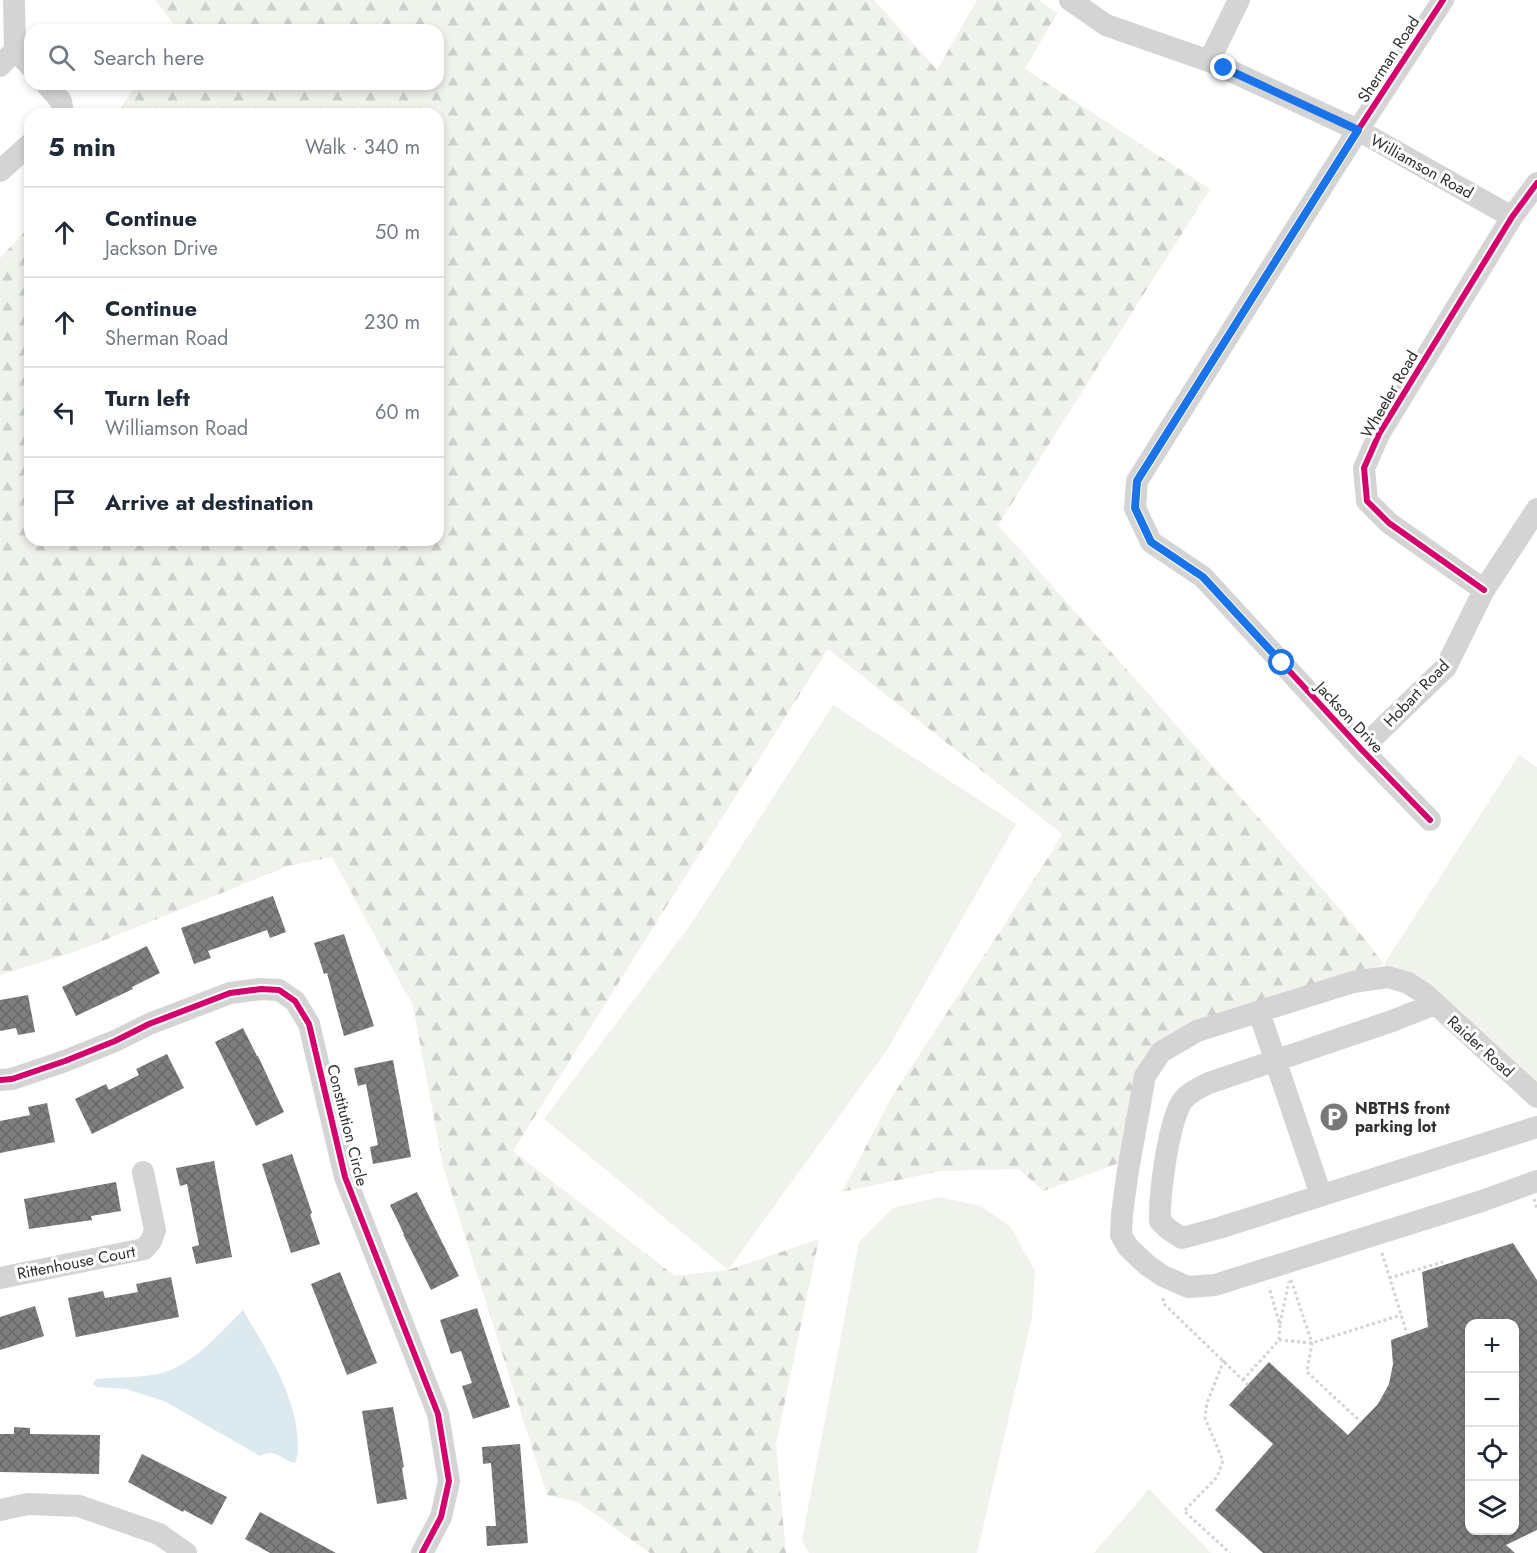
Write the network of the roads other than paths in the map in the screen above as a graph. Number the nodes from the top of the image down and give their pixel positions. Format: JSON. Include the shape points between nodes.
{"nodes":[{"id":1,"x":14,"y":0,"type":"edge"},
{"id":2,"x":1070,"y":0,"type":"edge"},
{"id":3,"x":1239,"y":0,"type":"edge"},
{"id":4,"x":1443,"y":0,"type":"edge"},
{"id":5,"x":15,"y":61,"type":"edge"},
{"id":6,"x":1209,"y":61,"type":"junction"},
{"id":7,"x":51,"y":90,"type":"edge"},
{"id":8,"x":62,"y":108,"type":"edge"},
{"id":9,"x":1358,"y":130,"type":"junction"},
{"id":10,"x":24,"y":149,"type":"edge"},
{"id":11,"x":0,"y":171,"type":"edge"},
{"id":12,"x":1537,"y":183,"type":"edge"},
{"id":13,"x":1512,"y":217,"type":"junction"},
{"id":14,"x":1537,"y":509,"type":"edge"},
{"id":15,"x":1203,"y":577,"type":"joint"},
{"id":16,"x":1484,"y":590,"type":"junction"},
{"id":17,"x":1361,"y":748,"type":"junction"},
{"id":18,"x":1430,"y":820,"type":"dead end"},
{"id":19,"x":1430,"y":999,"type":"junction"},
{"id":20,"x":1259,"y":1012,"type":"junction"},
{"id":21,"x":1274,"y":1061,"type":"junction"},
{"id":22,"x":0,"y":1080,"type":"edge"},
{"id":23,"x":1537,"y":1097,"type":"edge"},
{"id":24,"x":1537,"y":1127,"type":"edge"},
{"id":25,"x":143,"y":1172,"type":"dead end"},
{"id":26,"x":1537,"y":1181,"type":"edge"},
{"id":27,"x":1321,"y":1195,"type":"junction"},
{"id":28,"x":0,"y":1278,"type":"edge"},
{"id":29,"x":0,"y":1510,"type":"edge"},
{"id":30,"x":186,"y":1553,"type":"edge"},
{"id":31,"x":422,"y":1553,"type":"edge"}],
"edges":[{"from":1,"to":5,"type":"street"},
{"from":2,"to":6,"type":"street","name":"Williamson Road","via":[[1106,25]]},
{"from":3,"to":6,"type":"street"},
{"from":4,"to":9,"type":"street","name":"Sherman Road"},
{"from":6,"to":9,"type":"street","name":"Williamson Road"},
{"from":7,"to":8,"type":"street"},
{"from":9,"to":13,"type":"street","name":"Williamson Road"},
{"from":9,"to":15,"type":"street","name":"Sherman Road","via":[[1137,481],[1135,508],[1151,542]]},
{"from":10,"to":11,"type":"street"},
{"from":12,"to":13,"type":"street","name":"Wheeler Road"},
{"from":13,"to":16,"type":"street","name":"Wheeler Road","via":[[1379,434],[1364,468],[1367,501],[1389,523]]},
{"from":14,"to":16,"type":"street","name":"Hobart Road"},
{"from":15,"to":17,"type":"street","name":"Jackson Drive"},
{"from":16,"to":17,"type":"street","name":"Hobart Road","via":[[1446,666]]},
{"from":17,"to":18,"type":"street","name":"Jackson Drive"},
{"from":19,"to":20,"type":"street","name":"Raider Road","via":[[1408,983],[1388,977],[1353,982]]},
{"from":19,"to":21,"type":"street","via":[[1392,1021]]},
{"from":19,"to":23,"type":"street","name":"Raider Road"},
{"from":20,"to":21,"type":"street"},
{"from":20,"to":26,"type":"street","name":"Raider Road","via":[[1197,1031],[1161,1052],[1145,1076],[1121,1235],[1128,1247],[1163,1276],[1188,1287],[1215,1286]]},
{"from":21,"to":27,"type":"street"},
{"from":21,"to":27,"type":"street","via":[[1209,1083],[1180,1103],[1171,1132],[1160,1221],[1182,1238]]},
{"from":22,"to":31,"type":"street","name":"Constitution Circle","via":[[65,1061],[230,993],[279,990],[295,1001],[309,1024],[345,1177],[438,1414],[449,1481],[441,1517]]},
{"from":24,"to":27,"type":"street"},
{"from":25,"to":28,"type":"street","name":"Rittenhouse Court","via":[[155,1230],[144,1249]]},
{"from":29,"to":30,"type":"street","via":[[28,1504],[79,1506],[159,1534]]}]}
